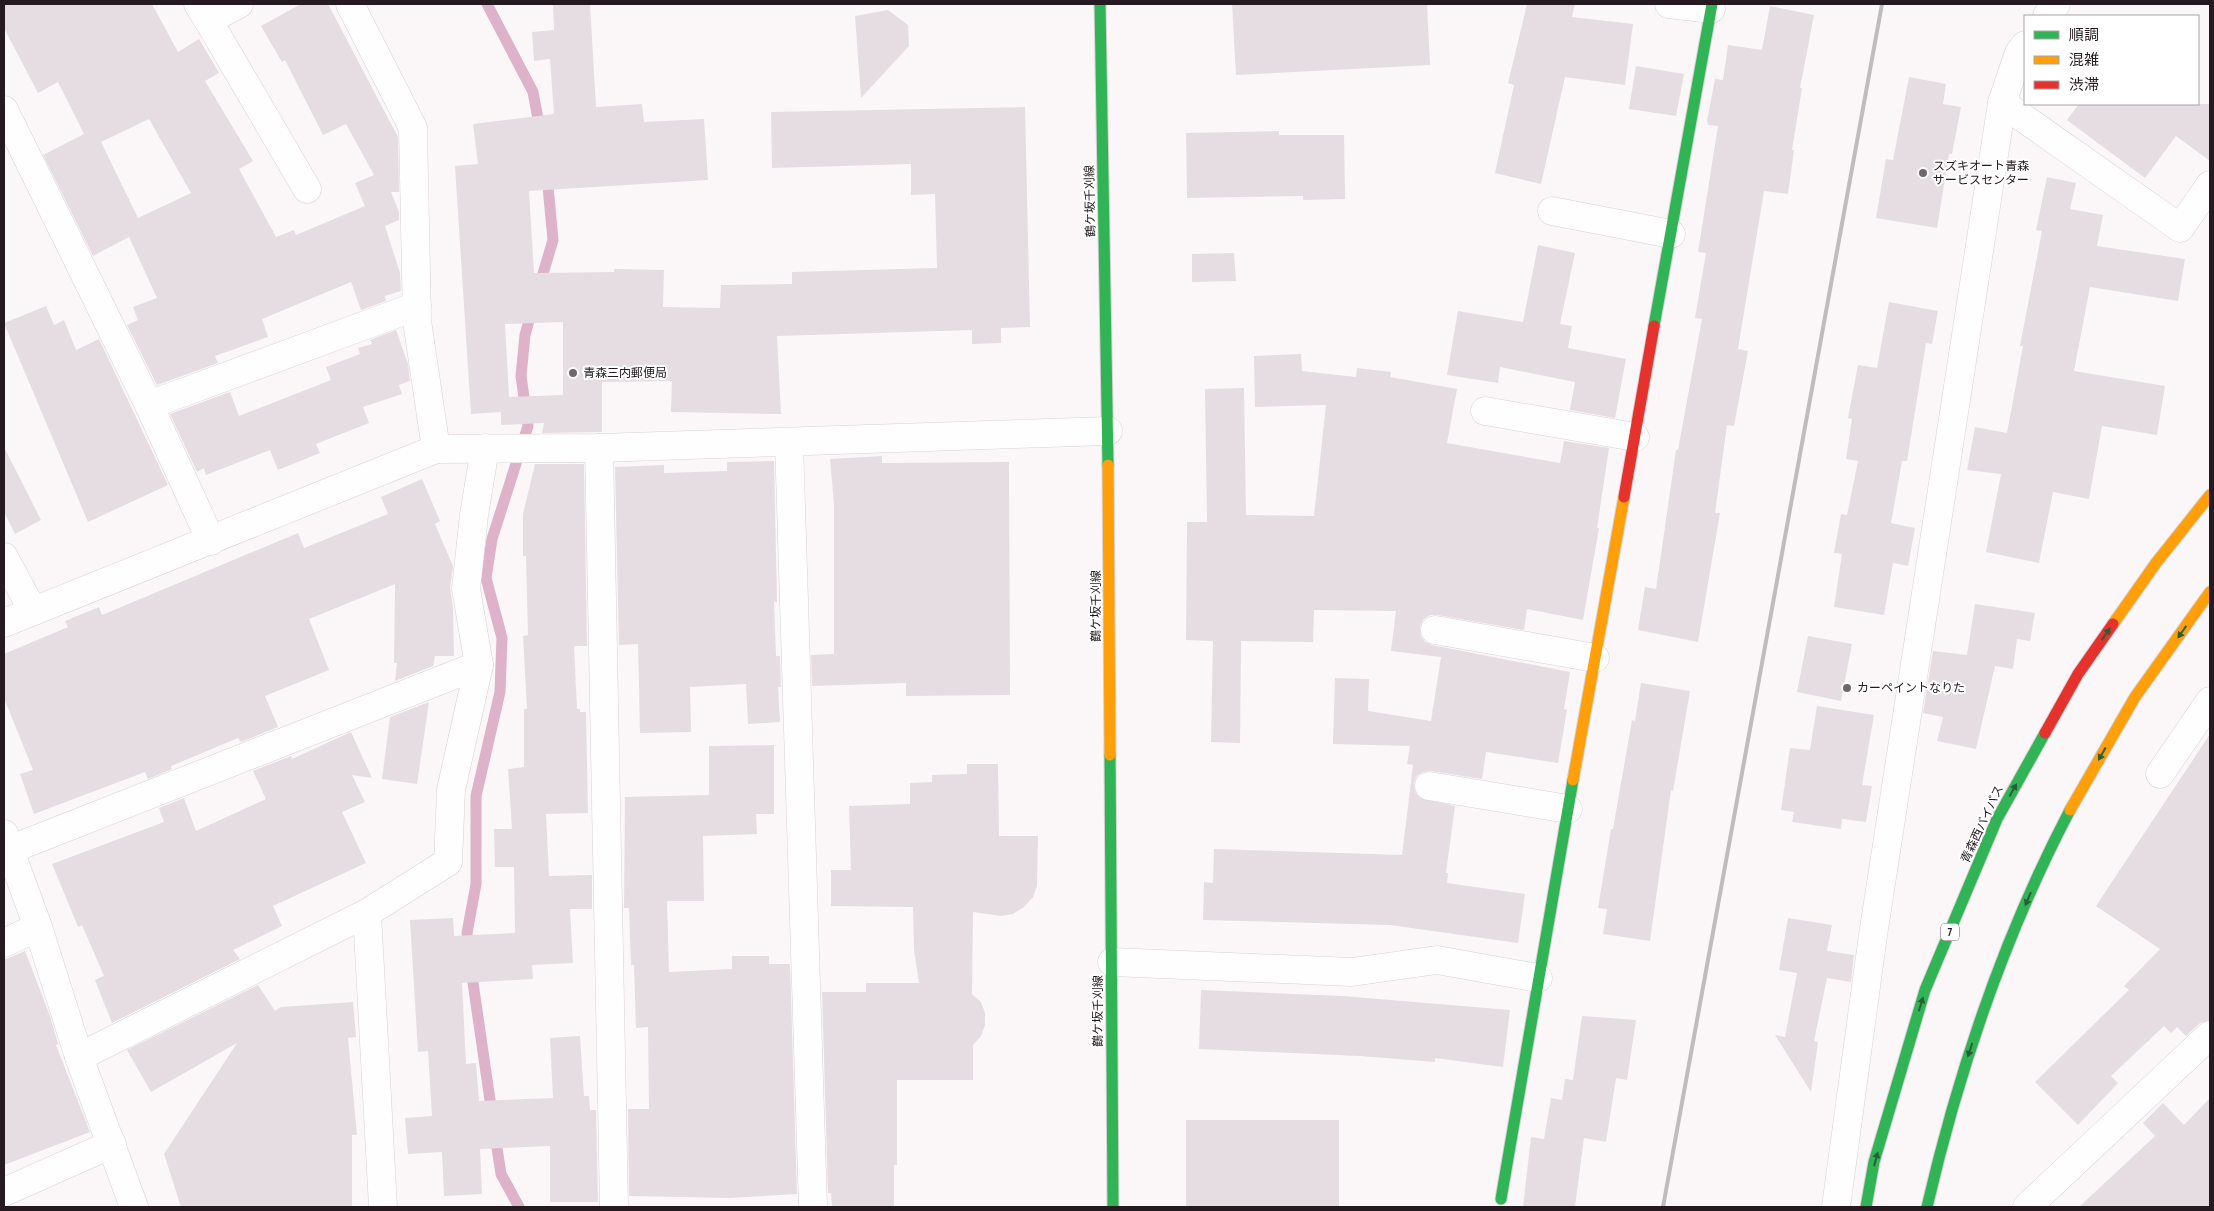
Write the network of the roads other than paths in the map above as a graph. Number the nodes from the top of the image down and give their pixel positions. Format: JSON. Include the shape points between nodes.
{"nodes":[{"id":1,"x":239,"y":4,"type":"edge"},
{"id":2,"x":350,"y":4,"type":"edge"},
{"id":3,"x":1100,"y":4,"type":"edge"},
{"id":4,"x":1669,"y":4,"type":"edge"},
{"id":5,"x":2056,"y":4,"type":"edge"},
{"id":6,"x":1712,"y":7,"type":"edge"},
{"id":7,"x":203,"y":12,"type":"edge"},
{"id":8,"x":2048,"y":15,"type":"edge"},
{"id":9,"x":2024,"y":47,"type":"edge"},
{"id":10,"x":2002,"y":103,"type":"junction"},
{"id":11,"x":4,"y":110,"type":"edge"},
{"id":12,"x":2210,"y":185,"type":"edge"},
{"id":13,"x":306,"y":189,"type":"dead end"},
{"id":14,"x":1552,"y":211,"type":"dead end"},
{"id":15,"x":1671,"y":234,"type":"junction"},
{"id":16,"x":416,"y":306,"type":"junction"},
{"id":17,"x":149,"y":405,"type":"junction"},
{"id":18,"x":1485,"y":411,"type":"dead end"},
{"id":19,"x":1108,"y":431,"type":"junction"},
{"id":20,"x":1635,"y":437,"type":"junction"},
{"id":21,"x":789,"y":442,"type":"junction"},
{"id":22,"x":495,"y":448,"type":"junction"},
{"id":23,"x":599,"y":448,"type":"junction"},
{"id":24,"x":436,"y":449,"type":"junction"},
{"id":25,"x":2210,"y":495,"type":"edge"},
{"id":26,"x":211,"y":541,"type":"junction"},
{"id":27,"x":4,"y":557,"type":"edge"},
{"id":28,"x":2210,"y":592,"type":"edge"},
{"id":29,"x":33,"y":611,"type":"junction"},
{"id":30,"x":4,"y":623,"type":"edge"},
{"id":31,"x":1435,"y":630,"type":"dead end"},
{"id":32,"x":1595,"y":658,"type":"junction"},
{"id":33,"x":479,"y":665,"type":"junction"},
{"id":34,"x":2210,"y":701,"type":"edge"},
{"id":35,"x":2160,"y":774,"type":"dead end"},
{"id":36,"x":1429,"y":786,"type":"dead end"},
{"id":37,"x":1568,"y":809,"type":"junction"},
{"id":38,"x":7,"y":842,"type":"edge"},
{"id":39,"x":367,"y":913,"type":"junction"},
{"id":40,"x":38,"y":927,"type":"junction"},
{"id":41,"x":4,"y":943,"type":"edge"},
{"id":42,"x":1112,"y":962,"type":"junction"},
{"id":43,"x":1538,"y":978,"type":"junction"},
{"id":44,"x":2210,"y":1035,"type":"edge"},
{"id":45,"x":79,"y":1057,"type":"junction"},
{"id":46,"x":112,"y":1144,"type":"junction"},
{"id":47,"x":4,"y":1192,"type":"edge"},
{"id":48,"x":1501,"y":1199,"type":"dead end"},
{"id":49,"x":134,"y":1207,"type":"edge"},
{"id":50,"x":383,"y":1207,"type":"edge"},
{"id":51,"x":614,"y":1207,"type":"edge"},
{"id":52,"x":813,"y":1207,"type":"edge"},
{"id":53,"x":1113,"y":1207,"type":"edge"},
{"id":54,"x":1836,"y":1207,"type":"edge"},
{"id":55,"x":1866,"y":1207,"type":"edge"},
{"id":56,"x":1927,"y":1207,"type":"edge"},
{"id":57,"x":2027,"y":1207,"type":"edge"}],
"edges":[{"from":1,"to":7,"type":"street"},
{"from":2,"to":16,"type":"street","via":[[413,128]]},
{"from":3,"to":19,"type":"main road","name":"鶴ケ坂千刈線"},
{"from":4,"to":6,"type":"street"},
{"from":5,"to":8,"type":"street"},
{"from":6,"to":15,"type":"main road"},
{"from":7,"to":13,"type":"street"},
{"from":9,"to":10,"type":"street"},
{"from":10,"to":12,"type":"street","via":[[2180,228]]},
{"from":10,"to":54,"type":"street","via":[[1872,935]]},
{"from":11,"to":17,"type":"street"},
{"from":14,"to":15,"type":"street"},
{"from":15,"to":20,"type":"main road"},
{"from":16,"to":17,"type":"street"},
{"from":16,"to":24,"type":"street"},
{"from":17,"to":26,"type":"street"},
{"from":18,"to":20,"type":"street"},
{"from":19,"to":21,"type":"street"},
{"from":19,"to":42,"type":"main road","name":"鶴ケ坂千刈線"},
{"from":20,"to":32,"type":"main road"},
{"from":21,"to":23,"type":"street"},
{"from":21,"to":52,"type":"street"},
{"from":22,"to":23,"type":"street"},
{"from":22,"to":24,"type":"street"},
{"from":22,"to":33,"type":"street","via":[[474,515],[466,589]]},
{"from":23,"to":51,"type":"street"},
{"from":24,"to":26,"type":"street"},
{"from":55,"to":25,"type":"main road","name":"青森西バイパス","number":"7","one_way":true,"via":[[1874,1162],[1926,990],[1997,819],[2078,674],[2156,563]]},
{"from":26,"to":29,"type":"street"},
{"from":27,"to":29,"type":"street"},
{"from":28,"to":56,"type":"main road","one_way":true,"via":[[2125,711],[2050,846],[1989,991],[1941,1142]]},
{"from":29,"to":30,"type":"street"},
{"from":31,"to":32,"type":"street"},
{"from":32,"to":37,"type":"main road"},
{"from":33,"to":38,"type":"street"},
{"from":33,"to":39,"type":"street","via":[[451,790],[448,862]]},
{"from":34,"to":35,"type":"street"},
{"from":36,"to":37,"type":"street"},
{"from":37,"to":43,"type":"main road"},
{"from":38,"to":40,"type":"street"},
{"from":39,"to":45,"type":"street"},
{"from":39,"to":50,"type":"street"},
{"from":40,"to":41,"type":"street"},
{"from":40,"to":45,"type":"street"},
{"from":42,"to":43,"type":"street","via":[[1352,972],[1437,960]]},
{"from":42,"to":53,"type":"main road","name":"鶴ケ坂千刈線"},
{"from":43,"to":48,"type":"main road"},
{"from":44,"to":57,"type":"street"},
{"from":45,"to":46,"type":"street"},
{"from":46,"to":47,"type":"street"},
{"from":46,"to":49,"type":"street"}]}
